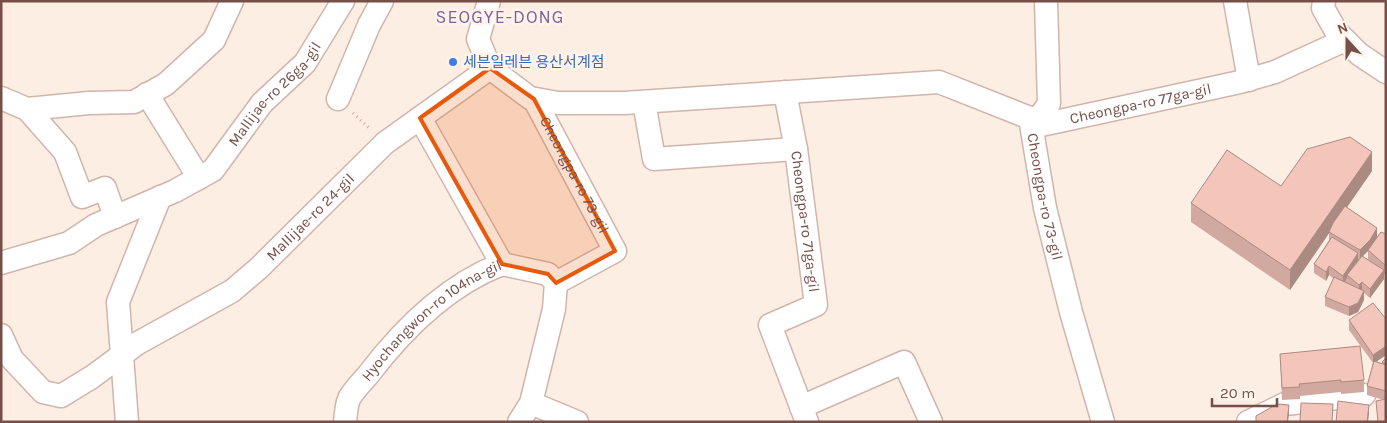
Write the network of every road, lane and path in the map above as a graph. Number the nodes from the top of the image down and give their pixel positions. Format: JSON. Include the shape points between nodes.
{"nodes":[{"id":1,"x":232,"y":1,"type":"edge"},
{"id":2,"x":343,"y":1,"type":"edge"},
{"id":3,"x":382,"y":1,"type":"edge"},
{"id":4,"x":489,"y":1,"type":"edge"},
{"id":5,"x":1046,"y":1,"type":"edge"},
{"id":6,"x":1235,"y":1,"type":"edge"},
{"id":7,"x":1324,"y":1,"type":"edge"},
{"id":8,"x":1345,"y":40,"type":"junction"},
{"id":9,"x":490,"y":68,"type":"junction"},
{"id":10,"x":1386,"y":72,"type":"edge"},
{"id":11,"x":1248,"y":80,"type":"junction"},
{"id":12,"x":786,"y":92,"type":"junction"},
{"id":13,"x":147,"y":94,"type":"junction"},
{"id":14,"x":1,"y":98,"type":"edge"},
{"id":15,"x":338,"y":98,"type":"joint"},
{"id":16,"x":534,"y":99,"type":"junction"},
{"id":17,"x":644,"y":102,"type":"junction"},
{"id":18,"x":27,"y":109,"type":"junction"},
{"id":19,"x":420,"y":118,"type":"junction"},
{"id":20,"x":1032,"y":127,"type":"junction"},
{"id":21,"x":385,"y":143,"type":"junction"},
{"id":22,"x":796,"y":149,"type":"junction"},
{"id":23,"x":199,"y":178,"type":"junction"},
{"id":24,"x":160,"y":197,"type":"junction"},
{"id":25,"x":116,"y":217,"type":"junction"},
{"id":26,"x":1,"y":263,"type":"edge"},
{"id":27,"x":502,"y":264,"type":"junction"},
{"id":28,"x":556,"y":283,"type":"junction"},
{"id":29,"x":1,"y":335,"type":"edge"},
{"id":30,"x":130,"y":349,"type":"junction"},
{"id":31,"x":1364,"y":395,"type":"edge"},
{"id":32,"x":525,"y":413,"type":"edge"},
{"id":33,"x":804,"y":414,"type":"edge"},
{"id":34,"x":127,"y":422,"type":"edge"},
{"id":35,"x":345,"y":422,"type":"edge"},
{"id":36,"x":577,"y":422,"type":"edge"},
{"id":37,"x":931,"y":422,"type":"edge"},
{"id":38,"x":1103,"y":422,"type":"edge"},
{"id":39,"x":1248,"y":422,"type":"edge"}],
"edges":[{"from":1,"to":13,"type":"street","via":[[214,40],[166,84]]},
{"from":2,"to":23,"type":"street","name":"Mallijae-ro 26ga-gil","via":[[305,63],[262,102],[214,170]]},
{"from":3,"to":15,"type":"street"},
{"from":4,"to":9,"type":"street","via":[[478,39]]},
{"from":5,"to":20,"type":"street","via":[[1049,104]]},
{"from":6,"to":11,"type":"street"},
{"from":7,"to":8,"type":"street","via":[[1323,8]]},
{"from":8,"to":10,"type":"street"},
{"from":8,"to":11,"type":"street","name":"Cheongpa-ro 77ga-gil","via":[[1275,72]]},
{"from":9,"to":16,"type":"street","name":"Cheongpa-ro 73-gil"},
{"from":9,"to":19,"type":"street","name":"Mallijae-ro 24-gil"},
{"from":11,"to":20,"type":"street","name":"Cheongpa-ro 77ga-gil"},
{"from":12,"to":17,"type":"street","name":"Cheongpa-ro 73-gil"},
{"from":12,"to":20,"type":"street","name":"Cheongpa-ro 73-gil","via":[[939,82],[1030,118]]},
{"from":12,"to":22,"type":"street","name":"Cheongpa-ro 71ga-gil"},
{"from":13,"to":18,"type":"street","via":[[134,102]]},
{"from":13,"to":23,"type":"street"},
{"from":14,"to":18,"type":"street"},
{"from":15,"to":21,"type":"path"},
{"from":16,"to":17,"type":"street","name":"Cheongpa-ro 73-gil","via":[[558,104]]},
{"from":16,"to":28,"type":"street","name":"Cheongpa-ro 73-gil","via":[[616,251]]},
{"from":17,"to":22,"type":"street","via":[[654,159]]},
{"from":18,"to":25,"type":"street","via":[[65,152],[82,196],[105,188]]},
{"from":19,"to":21,"type":"street","name":"Mallijae-ro 24-gil"},
{"from":19,"to":27,"type":"street","name":"Hyochangwon-ro 104na-gil"},
{"from":20,"to":38,"type":"street","name":"Cheongpa-ro 73-gil","via":[[1045,208]]},
{"from":21,"to":30,"type":"street","name":"Mallijae-ro 24-gil","via":[[232,291]]},
{"from":22,"to":33,"type":"street","name":"Cheongpa-ro 71ga-gil","via":[[816,305],[770,325]]},
{"from":23,"to":24,"type":"street","name":"Mallijae-ro 26ga-gil"},
{"from":24,"to":25,"type":"street","name":"Mallijae-ro 26ga-gil"},
{"from":24,"to":30,"type":"street","via":[[118,302]]},
{"from":25,"to":26,"type":"street","name":"Mallijae-ro 26ga-gil","via":[[96,225],[69,243]]},
{"from":27,"to":28,"type":"street","via":[[548,274]]},
{"from":27,"to":35,"type":"street","name":"Hyochangwon-ro 104na-gil","via":[[455,288],[415,322],[349,398]]},
{"from":28,"to":32,"type":"street","via":[[554,309]]},
{"from":29,"to":30,"type":"street","name":"Mallijae-ro 24-gil","via":[[12,359],[42,392],[61,396]]},
{"from":30,"to":34,"type":"street"},
{"from":31,"to":39,"type":"street","via":[[1286,404]]},
{"from":32,"to":36,"type":"street"},
{"from":33,"to":37,"type":"street","name":"Cheongpa-ro 71ga-gil","via":[[904,362]]}]}
